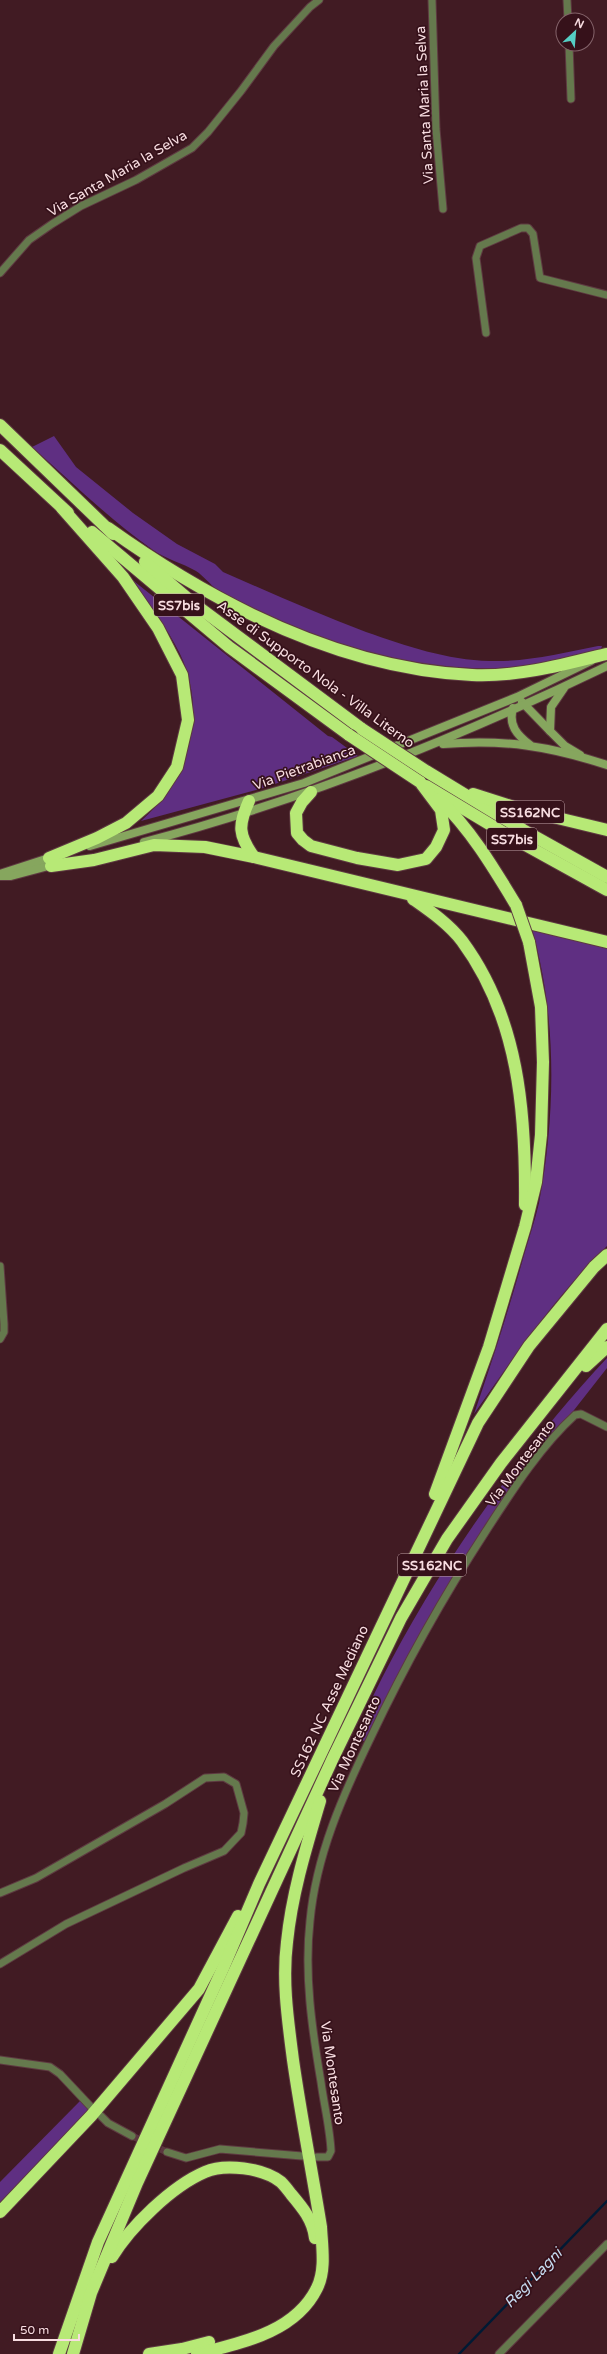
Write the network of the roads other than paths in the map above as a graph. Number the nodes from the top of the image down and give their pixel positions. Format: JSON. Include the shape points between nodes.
{"nodes":[{"id":1,"x":319,"y":0,"type":"edge"},
{"id":2,"x":432,"y":0,"type":"edge"},
{"id":3,"x":567,"y":0,"type":"edge"},
{"id":4,"x":568,"y":12,"type":"edge"},
{"id":5,"x":569,"y":52,"type":"edge"},
{"id":6,"x":571,"y":99,"type":"dead end"},
{"id":7,"x":443,"y":209,"type":"dead end"},
{"id":8,"x":0,"y":273,"type":"edge"},
{"id":9,"x":607,"y":295,"type":"edge"},
{"id":10,"x":486,"y":333,"type":"dead end"},
{"id":11,"x":1,"y":426,"type":"edge"},
{"id":12,"x":0,"y":450,"type":"edge"},
{"id":13,"x":62,"y":508,"type":"junction"},
{"id":14,"x":108,"y":528,"type":"junction"},
{"id":15,"x":606,"y":653,"type":"edge"},
{"id":16,"x":607,"y":666,"type":"edge"},
{"id":17,"x":566,"y":686,"type":"junction"},
{"id":18,"x":517,"y":698,"type":"junction"},
{"id":19,"x":526,"y":705,"type":"junction"},
{"id":20,"x":512,"y":711,"type":"junction"},
{"id":21,"x":550,"y":731,"type":"junction"},
{"id":22,"x":434,"y":744,"type":"junction"},
{"id":23,"x":530,"y":744,"type":"junction"},
{"id":24,"x":584,"y":758,"type":"junction"},
{"id":25,"x":607,"y":765,"type":"edge"},
{"id":26,"x":420,"y":782,"type":"junction"},
{"id":27,"x":454,"y":788,"type":"junction"},
{"id":28,"x":311,"y":792,"type":"junction"},
{"id":29,"x":249,"y":801,"type":"junction"},
{"id":30,"x":243,"y":813,"type":"junction"},
{"id":31,"x":607,"y":830,"type":"edge"},
{"id":32,"x":254,"y":857,"type":"junction"},
{"id":33,"x":50,"y":862,"type":"junction"},
{"id":34,"x":0,"y":875,"type":"edge"},
{"id":35,"x":607,"y":877,"type":"edge"},
{"id":36,"x":607,"y":890,"type":"edge"},
{"id":37,"x":409,"y":896,"type":"junction"},
{"id":38,"x":607,"y":942,"type":"edge"},
{"id":39,"x":525,"y":1227,"type":"junction"},
{"id":40,"x":607,"y":1255,"type":"edge"},
{"id":41,"x":0,"y":1266,"type":"edge"},
{"id":42,"x":607,"y":1329,"type":"edge"},
{"id":43,"x":0,"y":1339,"type":"edge"},
{"id":44,"x":607,"y":1347,"type":"edge"},
{"id":45,"x":560,"y":1390,"type":"junction"},
{"id":46,"x":607,"y":1427,"type":"edge"},
{"id":47,"x":425,"y":1530,"type":"junction"},
{"id":48,"x":333,"y":1758,"type":"junction"},
{"id":49,"x":259,"y":1884,"type":"junction"},
{"id":50,"x":0,"y":1893,"type":"edge"},
{"id":51,"x":0,"y":1964,"type":"edge"},
{"id":52,"x":0,"y":2060,"type":"edge"},
{"id":53,"x":92,"y":2108,"type":"dead end"},
{"id":54,"x":101,"y":2116,"type":"dead end"},
{"id":55,"x":132,"y":2136,"type":"tunnel mouth"},
{"id":56,"x":167,"y":2152,"type":"tunnel mouth"},
{"id":57,"x":302,"y":2156,"type":"dead end"},
{"id":58,"x":317,"y":2157,"type":"dead end"},
{"id":59,"x":0,"y":2212,"type":"edge"},
{"id":60,"x":607,"y":2244,"type":"edge"},
{"id":61,"x":92,"y":2293,"type":"junction"},
{"id":62,"x":243,"y":2338,"type":"junction"},
{"id":63,"x":59,"y":2354,"type":"edge"},
{"id":64,"x":73,"y":2354,"type":"edge"},
{"id":65,"x":149,"y":2354,"type":"edge"},
{"id":66,"x":197,"y":2354,"type":"edge"},
{"id":67,"x":499,"y":2354,"type":"edge"}],
"edges":[{"from":1,"to":8,"type":"street","name":"Via Santa Maria la Selva","via":[[274,46],[218,120],[192,148],[136,180],[69,213],[30,240]]},
{"from":2,"to":7,"type":"street","name":"Via Santa Maria la Selva","via":[[436,129]]},
{"from":3,"to":4,"type":"street"},
{"from":5,"to":6,"type":"street"},
{"from":9,"to":10,"type":"street","via":[[540,278],[532,234],[528,228],[521,228],[480,246],[477,250]]},
{"from":11,"to":14,"type":"highway","name":"Asse di Supporto Nola - Villa Literno","number":"SS7bis"},
{"from":12,"to":13,"type":"highway","name":"Asse di Supporto Nola - Villa Literno","number":"SS7bis"},
{"from":13,"to":26,"type":"highway","name":"Asse di Supporto Nola - Villa Literno","number":"SS7bis","bridge":true,"via":[[229,647],[349,735]]},
{"from":13,"to":33,"type":"highway","via":[[123,577],[158,628],[182,675],[188,720],[177,767],[158,796],[126,823]]},
{"from":14,"to":15,"type":"highway","via":[[148,557],[228,603],[318,642],[362,656],[425,670],[472,675],[521,672],[559,666]]},
{"from":14,"to":27,"type":"highway","name":"Asse di Supporto Nola - Villa Literno","number":"SS7bis","bridge":true,"via":[[193,603],[362,729]]},
{"from":15,"to":18,"type":"main road","name":"Via Pietrabianca"},
{"from":16,"to":17,"type":"main road","name":"Via Pietrabianca"},
{"from":17,"to":19,"type":"main road","name":"Via Pietrabianca"},
{"from":17,"to":21,"type":"main road","via":[[551,707]]},
{"from":18,"to":19,"type":"main road"},
{"from":18,"to":20,"type":"main road"},
{"from":18,"to":29,"type":"main road","name":"Via Pietrabianca","via":[[311,780]]},
{"from":19,"to":20,"type":"main road","name":"Via Pietrabianca"},
{"from":19,"to":21,"type":"main road"},
{"from":20,"to":22,"type":"main road","name":"Via Pietrabianca"},
{"from":20,"to":23,"type":"main road","via":[[512,724],[516,734]]},
{"from":21,"to":24,"type":"main road","via":[[565,746]]},
{"from":22,"to":23,"type":"main road","via":[[498,741]]},
{"from":22,"to":28,"type":"main road","name":"Via Pietrabianca"},
{"from":23,"to":24,"type":"main road"},
{"from":24,"to":25,"type":"main road"},
{"from":26,"to":28,"type":"highway","via":[[441,810],[444,830],[426,860],[398,864],[357,858],[311,846],[303,840],[297,832],[296,813]]},
{"from":26,"to":36,"type":"highway","name":"Asse di Supporto Nola - Villa Literno","number":"SS7bis","via":[[510,838]]},
{"from":26,"to":39,"type":"highway","bridge":true,"via":[[459,819],[489,859],[516,905],[529,942],[541,1007],[543,1069],[541,1135],[536,1182]]},
{"from":27,"to":31,"type":"highway","number":"SS162NC","via":[[520,809]]},
{"from":27,"to":35,"type":"highway","name":"Asse di Supporto Nola - Villa Literno","number":"SS7bis"},
{"from":28,"to":30,"type":"main road","name":"Via Pietrabianca"},
{"from":29,"to":30,"type":"highway"},
{"from":29,"to":33,"type":"main road","name":"Via Pietrabianca"},
{"from":30,"to":32,"type":"highway","via":[[243,842]]},
{"from":30,"to":33,"type":"main road","name":"Via Pietrabianca","via":[[190,830]]},
{"from":32,"to":33,"type":"highway","via":[[205,847],[154,845],[94,860]]},
{"from":32,"to":37,"type":"highway"},
{"from":33,"to":34,"type":"main road","name":"Via Pietrabianca","via":[[11,868]]},
{"from":37,"to":38,"type":"highway"},
{"from":37,"to":39,"type":"highway","via":[[438,917],[461,940],[486,979],[506,1024],[522,1094],[526,1154]]},
{"from":39,"to":47,"type":"highway","via":[[489,1347],[436,1492]]},
{"from":40,"to":47,"type":"highway","via":[[594,1267],[529,1346],[478,1422]]},
{"from":41,"to":43,"type":"street","via":[[4,1332]]},
{"from":42,"to":45,"type":"highway","number":"SS162NC"},
{"from":44,"to":45,"type":"highway"},
{"from":45,"to":48,"type":"highway","number":"SS162NC","via":[[501,1463],[447,1539],[401,1618]]},
{"from":46,"to":58,"type":"street","name":"Via Montesanto","via":[[581,1414],[575,1415],[550,1442],[510,1495],[419,1640],[340,1804],[318,1874],[308,1941],[313,2031],[331,2151],[328,2157]]},
{"from":47,"to":49,"type":"highway","name":"SS162 NC Asse Mediano"},
{"from":48,"to":61,"type":"highway","via":[[136,2183]]},
{"from":48,"to":62,"type":"highway","via":[[300,1864],[286,1944],[285,1975],[288,2021],[321,2227],[323,2260],[317,2288],[300,2312],[276,2329]]},
{"from":49,"to":59,"type":"highway","via":[[199,1989],[90,2116]]},
{"from":49,"to":63,"type":"highway","via":[[98,2242]]},
{"from":50,"to":51,"type":"street","via":[[36,1878],[165,1804],[205,1778],[224,1777],[236,1784],[244,1813],[243,1823],[241,1833],[224,1851],[66,1924]]},
{"from":52,"to":53,"type":"street","via":[[50,2067]]},
{"from":54,"to":55,"type":"street","via":[[108,2123]]},
{"from":56,"to":57,"type":"street","via":[[186,2158],[220,2149]]},
{"from":60,"to":67,"type":"street"},
{"from":61,"to":62,"type":"highway","via":[[122,2240],[139,2220],[186,2183],[205,2172],[223,2168],[263,2173],[280,2182],[303,2208],[313,2226],[316,2249],[313,2280],[295,2307]]},
{"from":61,"to":64,"type":"highway"},
{"from":62,"to":65,"type":"highway"},
{"from":62,"to":66,"type":"highway"}]}
